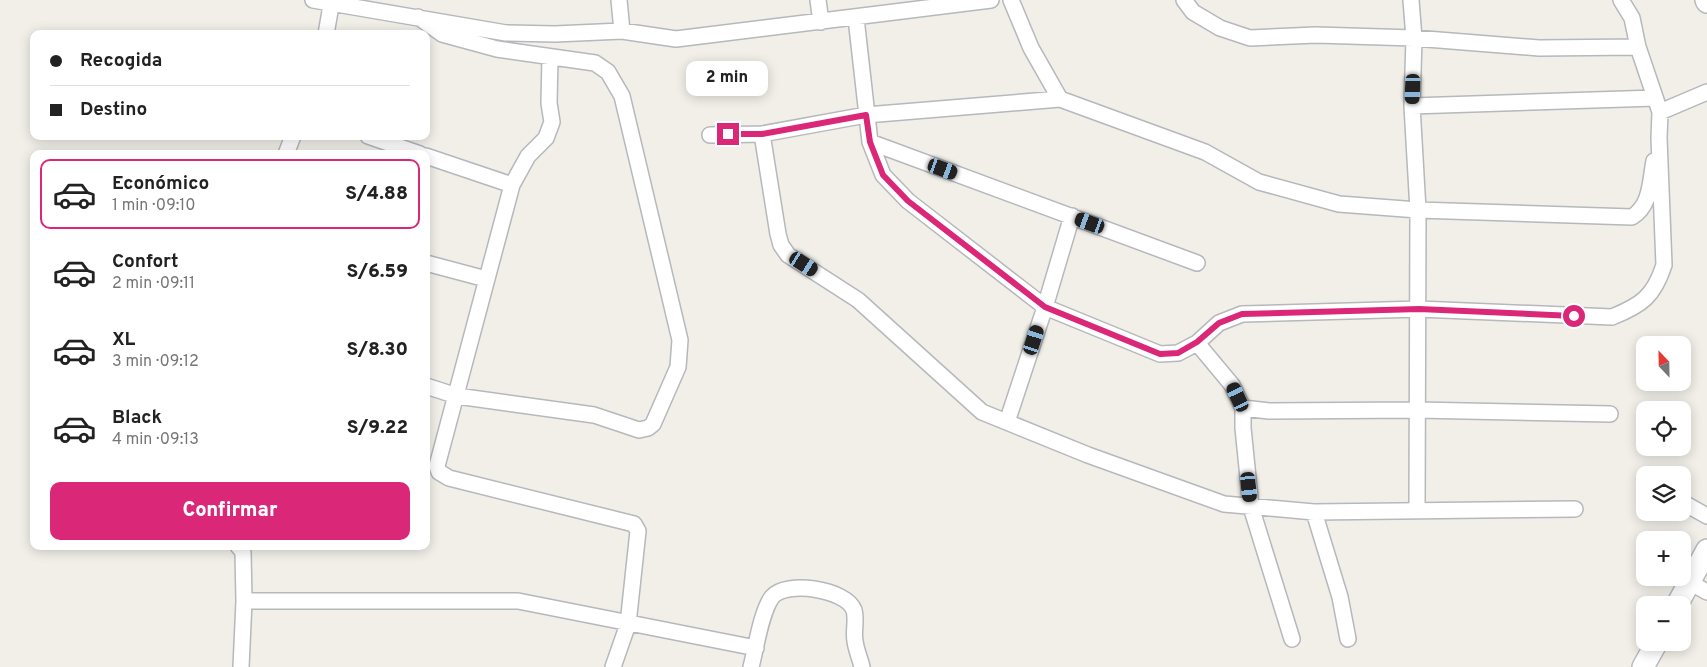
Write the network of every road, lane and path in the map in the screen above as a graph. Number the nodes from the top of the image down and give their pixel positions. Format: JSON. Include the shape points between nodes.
{"nodes":[{"id":1,"x":313,"y":0,"type":"edge"},
{"id":2,"x":618,"y":0,"type":"edge"},
{"id":3,"x":818,"y":0,"type":"edge"},
{"id":4,"x":991,"y":0,"type":"edge"},
{"id":5,"x":1011,"y":0,"type":"edge"},
{"id":6,"x":1184,"y":0,"type":"edge"},
{"id":7,"x":1411,"y":0,"type":"edge"},
{"id":8,"x":1621,"y":0,"type":"edge"},
{"id":9,"x":332,"y":2,"type":"edge"},
{"id":10,"x":418,"y":17,"type":"junction"},
{"id":11,"x":856,"y":18,"type":"junction"},
{"id":12,"x":821,"y":22,"type":"junction"},
{"id":13,"x":327,"y":30,"type":"edge"},
{"id":14,"x":622,"y":31,"type":"junction"},
{"id":15,"x":1414,"y":38,"type":"junction"},
{"id":16,"x":1638,"y":47,"type":"junction"},
{"id":17,"x":550,"y":58,"type":"junction"},
{"id":18,"x":1707,"y":92,"type":"edge"},
{"id":19,"x":1060,"y":99,"type":"junction"},
{"id":20,"x":1657,"y":105,"type":"junction"},
{"id":21,"x":1412,"y":106,"type":"junction"},
{"id":22,"x":866,"y":115,"type":"junction"},
{"id":23,"x":762,"y":134,"type":"junction"},
{"id":24,"x":710,"y":135,"type":"dead end"},
{"id":25,"x":1659,"y":138,"type":"junction"},
{"id":26,"x":380,"y":140,"type":"edge"},
{"id":27,"x":870,"y":142,"type":"junction"},
{"id":28,"x":408,"y":150,"type":"edge"},
{"id":29,"x":430,"y":157,"type":"edge"},
{"id":30,"x":512,"y":185,"type":"junction"},
{"id":31,"x":1418,"y":210,"type":"junction"},
{"id":32,"x":1072,"y":216,"type":"junction"},
{"id":33,"x":1197,"y":263,"type":"dead end"},
{"id":34,"x":430,"y":264,"type":"edge"},
{"id":35,"x":486,"y":279,"type":"junction"},
{"id":36,"x":1045,"y":307,"type":"junction"},
{"id":37,"x":1419,"y":309,"type":"junction"},
{"id":38,"x":1197,"y":342,"type":"junction"},
{"id":39,"x":430,"y":387,"type":"edge"},
{"id":40,"x":456,"y":396,"type":"junction"},
{"id":41,"x":1243,"y":408,"type":"junction"},
{"id":42,"x":1417,"y":410,"type":"junction"},
{"id":43,"x":1610,"y":414,"type":"dead end"},
{"id":44,"x":1007,"y":422,"type":"junction"},
{"id":45,"x":1251,"y":507,"type":"junction"},
{"id":46,"x":1691,"y":507,"type":"edge"},
{"id":47,"x":1575,"y":509,"type":"dead end"},
{"id":48,"x":1417,"y":511,"type":"junction"},
{"id":49,"x":1314,"y":512,"type":"junction"},
{"id":50,"x":1707,"y":516,"type":"edge"},
{"id":51,"x":241,"y":550,"type":"edge"},
{"id":52,"x":1707,"y":550,"type":"edge"},
{"id":53,"x":1698,"y":587,"type":"edge"},
{"id":54,"x":1688,"y":596,"type":"edge"},
{"id":55,"x":244,"y":601,"type":"junction"},
{"id":56,"x":628,"y":624,"type":"junction"},
{"id":57,"x":1292,"y":638,"type":"dead end"},
{"id":58,"x":1348,"y":638,"type":"dead end"},
{"id":59,"x":756,"y":648,"type":"junction"},
{"id":60,"x":1652,"y":651,"type":"edge"},
{"id":61,"x":241,"y":667,"type":"edge"},
{"id":62,"x":613,"y":667,"type":"edge"},
{"id":63,"x":751,"y":667,"type":"edge"},
{"id":64,"x":862,"y":667,"type":"edge"},
{"id":65,"x":1643,"y":667,"type":"edge"}],
"edges":[{"from":1,"to":9,"type":"street"},
{"from":2,"to":14,"type":"street"},
{"from":3,"to":12,"type":"street"},
{"from":4,"to":11,"type":"street"},
{"from":5,"to":19,"type":"street","via":[[1031,48]]},
{"from":6,"to":15,"type":"street","via":[[1193,12],[1220,28],[1250,38],[1316,35]]},
{"from":7,"to":15,"type":"street"},
{"from":8,"to":16,"type":"street","via":[[1632,18]]},
{"from":9,"to":10,"type":"street"},
{"from":9,"to":13,"type":"street"},
{"from":10,"to":14,"type":"street","via":[[506,33]]},
{"from":10,"to":17,"type":"street","via":[[442,34],[497,49]]},
{"from":11,"to":12,"type":"street"},
{"from":11,"to":22,"type":"street"},
{"from":12,"to":14,"type":"street","via":[[676,39]]},
{"from":15,"to":16,"type":"street","via":[[1539,48]]},
{"from":15,"to":21,"type":"street"},
{"from":16,"to":20,"type":"street"},
{"from":17,"to":30,"type":"street","via":[[552,122],[546,138],[528,156]]},
{"from":17,"to":40,"type":"street","via":[[595,63],[608,72],[622,96],[680,340],[678,367],[653,424],[638,430],[594,415]]},
{"from":18,"to":20,"type":"street"},
{"from":19,"to":22,"type":"street"},
{"from":19,"to":31,"type":"street","via":[[1205,152],[1259,182],[1339,204]]},
{"from":20,"to":21,"type":"street"},
{"from":20,"to":25,"type":"street"},
{"from":21,"to":31,"type":"street"},
{"from":22,"to":23,"type":"street"},
{"from":22,"to":27,"type":"street"},
{"from":23,"to":24,"type":"street"},
{"from":23,"to":44,"type":"street","via":[[778,234],[788,255],[858,300],[982,412]]},
{"from":25,"to":31,"type":"street","via":[[1645,204],[1642,211],[1632,217]]},
{"from":25,"to":37,"type":"street","via":[[1664,265],[1658,283],[1646,300],[1612,317]]},
{"from":26,"to":28,"type":"street"},
{"from":27,"to":32,"type":"street"},
{"from":27,"to":36,"type":"street","via":[[883,175],[908,201]]},
{"from":29,"to":30,"type":"street"},
{"from":30,"to":35,"type":"street"},
{"from":31,"to":37,"type":"street"},
{"from":32,"to":33,"type":"street"},
{"from":32,"to":36,"type":"street"},
{"from":34,"to":35,"type":"street"},
{"from":35,"to":40,"type":"street"},
{"from":36,"to":38,"type":"street","via":[[1160,354],[1178,353]]},
{"from":36,"to":44,"type":"street"},
{"from":37,"to":38,"type":"street","via":[[1242,314],[1219,323]]},
{"from":37,"to":42,"type":"street"},
{"from":38,"to":41,"type":"street","via":[[1232,385]]},
{"from":39,"to":40,"type":"street"},
{"from":40,"to":56,"type":"street","via":[[438,456],[439,472],[449,478],[634,524],[638,531]]},
{"from":41,"to":42,"type":"street","via":[[1269,411]]},
{"from":41,"to":45,"type":"street"},
{"from":42,"to":43,"type":"street"},
{"from":42,"to":48,"type":"street"},
{"from":44,"to":45,"type":"street","via":[[1224,504]]},
{"from":45,"to":49,"type":"street"},
{"from":45,"to":57,"type":"street"},
{"from":46,"to":50,"type":"street"},
{"from":47,"to":48,"type":"street"},
{"from":48,"to":49,"type":"street"},
{"from":49,"to":58,"type":"street","via":[[1340,597]]},
{"from":51,"to":55,"type":"street"},
{"from":52,"to":53,"type":"street"},
{"from":53,"to":54,"type":"street"},
{"from":55,"to":56,"type":"street","via":[[518,601]]},
{"from":55,"to":61,"type":"street"},
{"from":56,"to":59,"type":"street"},
{"from":56,"to":62,"type":"street"},
{"from":59,"to":63,"type":"street"},
{"from":59,"to":64,"type":"street","via":[[768,604],[780,591],[794,588],[834,594],[842,596],[854,611],[854,639]]},
{"from":60,"to":65,"type":"street"}]}
